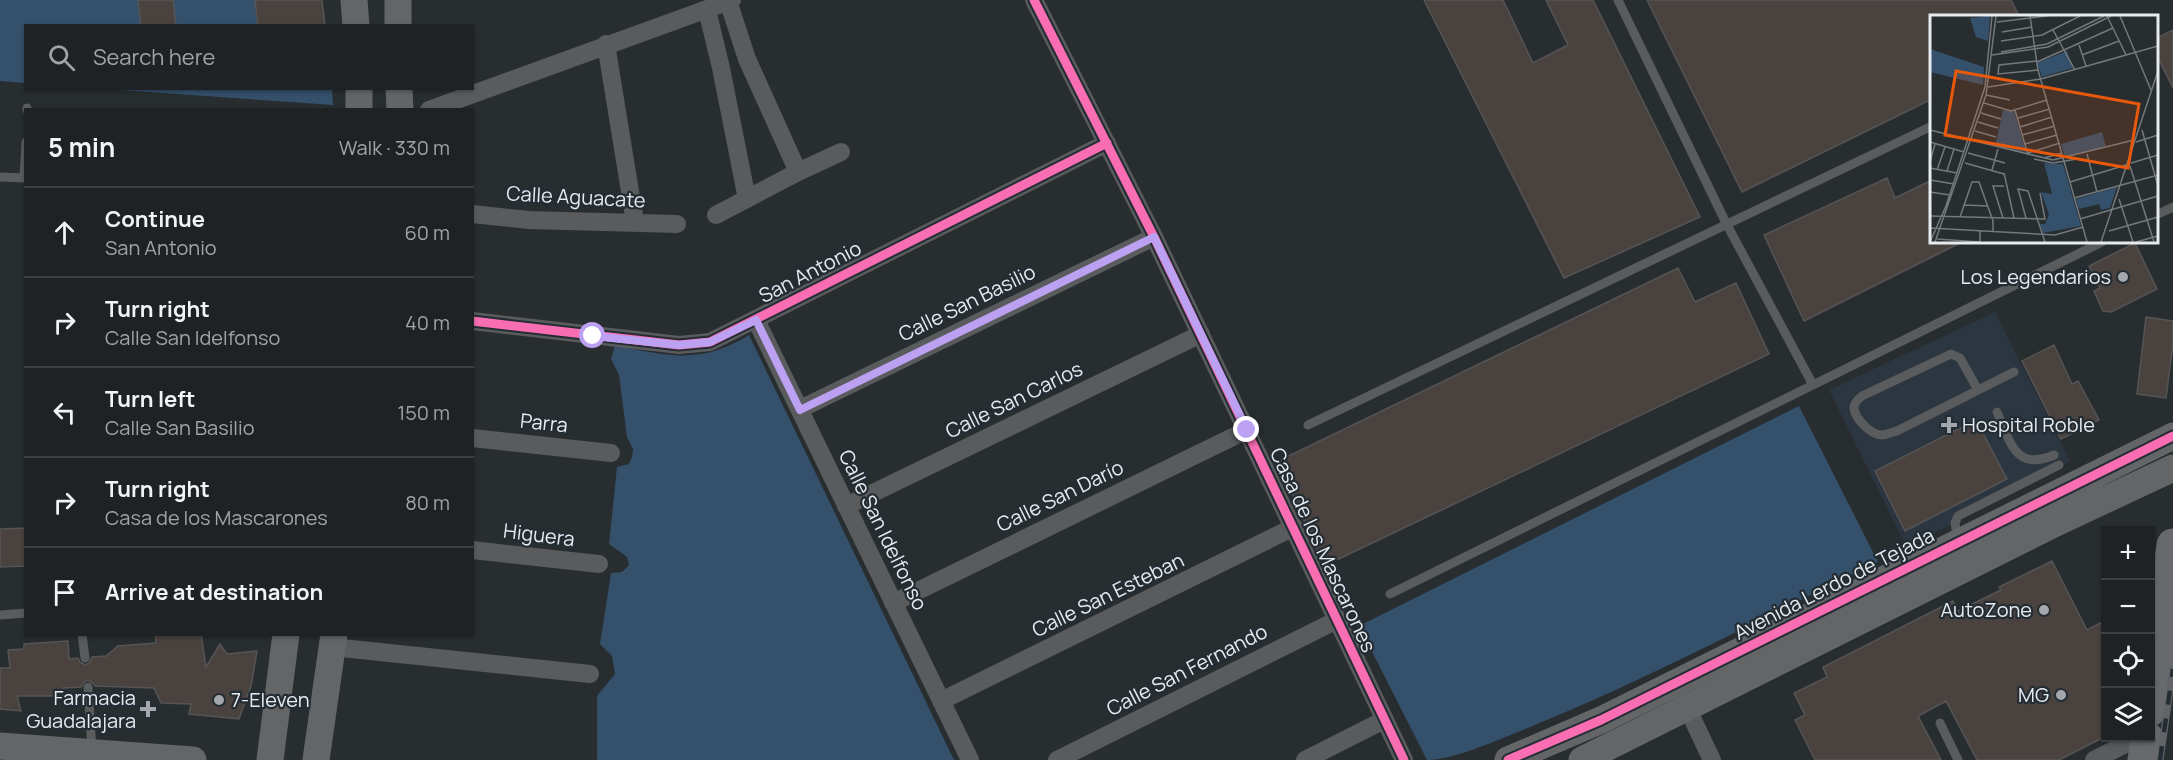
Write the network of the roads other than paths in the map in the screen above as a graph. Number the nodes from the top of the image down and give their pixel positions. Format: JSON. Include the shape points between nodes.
{"nodes":[{"id":1,"x":354,"y":0,"type":"edge"},
{"id":2,"x":398,"y":0,"type":"edge"},
{"id":3,"x":1034,"y":0,"type":"edge"},
{"id":4,"x":1618,"y":0,"type":"edge"},
{"id":5,"x":730,"y":1,"type":"edge"},
{"id":6,"x":707,"y":10,"type":"junction"},
{"id":7,"x":356,"y":24,"type":"edge"},
{"id":8,"x":398,"y":24,"type":"edge"},
{"id":9,"x":606,"y":44,"type":"junction"},
{"id":10,"x":747,"y":59,"type":"junction"},
{"id":11,"x":721,"y":68,"type":"junction"},
{"id":12,"x":359,"y":90,"type":"edge"},
{"id":13,"x":399,"y":90,"type":"edge"},
{"id":14,"x":359,"y":108,"type":"edge"},
{"id":15,"x":400,"y":108,"type":"edge"},
{"id":16,"x":434,"y":108,"type":"edge"},
{"id":17,"x":1930,"y":127,"type":"edge"},
{"id":18,"x":1107,"y":143,"type":"junction"},
{"id":19,"x":841,"y":152,"type":"dead end"},
{"id":20,"x":798,"y":172,"type":"junction"},
{"id":21,"x":0,"y":177,"type":"edge"},
{"id":22,"x":24,"y":178,"type":"edge"},
{"id":23,"x":747,"y":199,"type":"junction"},
{"id":24,"x":2173,"y":207,"type":"edge"},
{"id":25,"x":474,"y":214,"type":"edge"},
{"id":26,"x":2158,"y":214,"type":"edge"},
{"id":27,"x":716,"y":215,"type":"dead end"},
{"id":28,"x":635,"y":222,"type":"junction"},
{"id":29,"x":1726,"y":223,"type":"junction"},
{"id":30,"x":677,"y":224,"type":"dead end"},
{"id":31,"x":1154,"y":237,"type":"junction"},
{"id":32,"x":2100,"y":243,"type":"edge"},
{"id":33,"x":756,"y":320,"type":"junction"},
{"id":34,"x":474,"y":321,"type":"edge"},
{"id":35,"x":1200,"y":334,"type":"junction"},
{"id":36,"x":2014,"y":372,"type":"dead end"},
{"id":37,"x":1813,"y":385,"type":"junction"},
{"id":38,"x":1978,"y":390,"type":"junction"},
{"id":39,"x":800,"y":410,"type":"junction"},
{"id":40,"x":1997,"y":412,"type":"dead end"},
{"id":41,"x":1308,"y":425,"type":"dead end"},
{"id":42,"x":1247,"y":430,"type":"junction"},
{"id":43,"x":2173,"y":436,"type":"edge"},
{"id":44,"x":474,"y":438,"type":"edge"},
{"id":45,"x":610,"y":453,"type":"dead end"},
{"id":46,"x":2054,"y":455,"type":"dead end"},
{"id":47,"x":2059,"y":465,"type":"dead end"},
{"id":48,"x":2173,"y":468,"type":"edge"},
{"id":49,"x":846,"y":506,"type":"junction"},
{"id":50,"x":1294,"y":527,"type":"junction"},
{"id":51,"x":1958,"y":542,"type":"junction"},
{"id":52,"x":2173,"y":545,"type":"edge"},
{"id":53,"x":474,"y":550,"type":"edge"},
{"id":54,"x":599,"y":564,"type":"dead end"},
{"id":55,"x":1390,"y":594,"type":"dead end"},
{"id":56,"x":893,"y":603,"type":"junction"},
{"id":57,"x":24,"y":613,"type":"edge"},
{"id":58,"x":0,"y":615,"type":"edge"},
{"id":59,"x":1337,"y":620,"type":"junction"},
{"id":60,"x":82,"y":636,"type":"edge"},
{"id":61,"x":286,"y":636,"type":"edge"},
{"id":62,"x":333,"y":641,"type":"edge"},
{"id":63,"x":85,"y":658,"type":"dead end"},
{"id":64,"x":590,"y":674,"type":"dead end"},
{"id":65,"x":1675,"y":683,"type":"junction"},
{"id":66,"x":88,"y":687,"type":"dead end"},
{"id":67,"x":2154,"y":688,"type":"edge"},
{"id":68,"x":941,"y":701,"type":"junction"},
{"id":69,"x":1688,"y":709,"type":"junction"},
{"id":70,"x":1384,"y":720,"type":"junction"},
{"id":71,"x":1940,"y":723,"type":"dead end"},
{"id":72,"x":2129,"y":742,"type":"edge"},
{"id":73,"x":2146,"y":742,"type":"edge"},
{"id":74,"x":0,"y":746,"type":"edge"},
{"id":75,"x":92,"y":752,"type":"junction"},
{"id":76,"x":193,"y":760,"type":"edge"},
{"id":77,"x":270,"y":760,"type":"edge"},
{"id":78,"x":316,"y":760,"type":"edge"},
{"id":79,"x":970,"y":760,"type":"edge"},
{"id":80,"x":1057,"y":760,"type":"edge"},
{"id":81,"x":1305,"y":760,"type":"edge"},
{"id":82,"x":1404,"y":760,"type":"edge"},
{"id":83,"x":1508,"y":760,"type":"edge"},
{"id":84,"x":1582,"y":760,"type":"edge"},
{"id":85,"x":1712,"y":760,"type":"edge"},
{"id":86,"x":1958,"y":760,"type":"edge"},
{"id":87,"x":2094,"y":760,"type":"edge"},
{"id":88,"x":2144,"y":760,"type":"edge"}],
"edges":[{"from":1,"to":7,"type":"street"},
{"from":2,"to":8,"type":"street"},
{"from":3,"to":18,"type":"street","name":"Casa de los Mascarones"},
{"from":4,"to":29,"type":"lane"},
{"from":5,"to":6,"type":"street"},
{"from":5,"to":10,"type":"street"},
{"from":6,"to":9,"type":"street"},
{"from":6,"to":11,"type":"street"},
{"from":9,"to":16,"type":"street"},
{"from":9,"to":28,"type":"street"},
{"from":10,"to":11,"type":"street"},
{"from":10,"to":20,"type":"street"},
{"from":11,"to":23,"type":"street"},
{"from":12,"to":14,"type":"street"},
{"from":13,"to":15,"type":"street"},
{"from":17,"to":29,"type":"lane"},
{"from":18,"to":31,"type":"street","name":"Casa de los Mascarones"},
{"from":18,"to":33,"type":"street","name":"San Antonio"},
{"from":19,"to":20,"type":"street"},
{"from":20,"to":23,"type":"street"},
{"from":21,"to":22,"type":"lane"},
{"from":23,"to":27,"type":"street"},
{"from":24,"to":26,"type":"lane"},
{"from":25,"to":28,"type":"street","name":"Calle Aguacate","via":[[529,220]]},
{"from":28,"to":30,"type":"street","name":"Calle Aguacate"},
{"from":29,"to":37,"type":"lane"},
{"from":29,"to":41,"type":"lane"},
{"from":31,"to":35,"type":"street","name":"Casa de los Mascarones"},
{"from":31,"to":39,"type":"street","name":"Calle San Basilio"},
{"from":32,"to":37,"type":"lane"},
{"from":33,"to":34,"type":"street","name":"San Antonio","via":[[710,342],[679,345]]},
{"from":33,"to":39,"type":"street","name":"Calle San Idelfonso"},
{"from":35,"to":42,"type":"street","name":"Casa de los Mascarones"},
{"from":35,"to":49,"type":"street","name":"Calle San Carlos"},
{"from":36,"to":38,"type":"lane"},
{"from":37,"to":55,"type":"lane"},
{"from":38,"to":38,"type":"lane","via":[[1884,435],[1867,428],[1854,409],[1862,396],[1951,354],[1960,358]]},
{"from":39,"to":49,"type":"street","name":"Calle San Idelfonso"},
{"from":40,"to":46,"type":"lane","via":[[2019,456],[2035,462]]},
{"from":42,"to":50,"type":"street","name":"Casa de los Mascarones"},
{"from":42,"to":56,"type":"street","name":"Calle San Darío"},
{"from":43,"to":51,"type":"street","name":"Avenida Lerdo de Tejada"},
{"from":44,"to":45,"type":"street","name":"Parra"},
{"from":47,"to":51,"type":"lane","via":[[1958,516]]},
{"from":48,"to":69,"type":"street"},
{"from":49,"to":56,"type":"street","name":"Calle San Idelfonso"},
{"from":50,"to":59,"type":"street","name":"Casa de los Mascarones"},
{"from":50,"to":68,"type":"street","name":"Calle San Esteban"},
{"from":51,"to":65,"type":"street","name":"Avenida Lerdo de Tejada"},
{"from":52,"to":67,"type":"highway"},
{"from":53,"to":54,"type":"street","name":"Higuera"},
{"from":56,"to":68,"type":"street","name":"Calle San Idelfonso"},
{"from":57,"to":58,"type":"lane"},
{"from":59,"to":70,"type":"street","name":"Casa de los Mascarones"},
{"from":59,"to":80,"type":"street","name":"Calle San Fernando"},
{"from":60,"to":63,"type":"lane"},
{"from":61,"to":77,"type":"street"},
{"from":62,"to":64,"type":"street"},
{"from":62,"to":78,"type":"street"},
{"from":65,"to":69,"type":"street"},
{"from":65,"to":83,"type":"street","name":"Avenida Lerdo de Tejada"},
{"from":66,"to":75,"type":"lane"},
{"from":68,"to":79,"type":"street","name":"Calle San Idelfonso"},
{"from":69,"to":84,"type":"street"},
{"from":69,"to":85,"type":"street"},
{"from":70,"to":81,"type":"street"},
{"from":70,"to":82,"type":"street","name":"Casa de los Mascarones"},
{"from":71,"to":86,"type":"lane"},
{"from":72,"to":87,"type":"street"},
{"from":73,"to":88,"type":"highway"},
{"from":74,"to":75,"type":"street"},
{"from":75,"to":76,"type":"street"}]}
